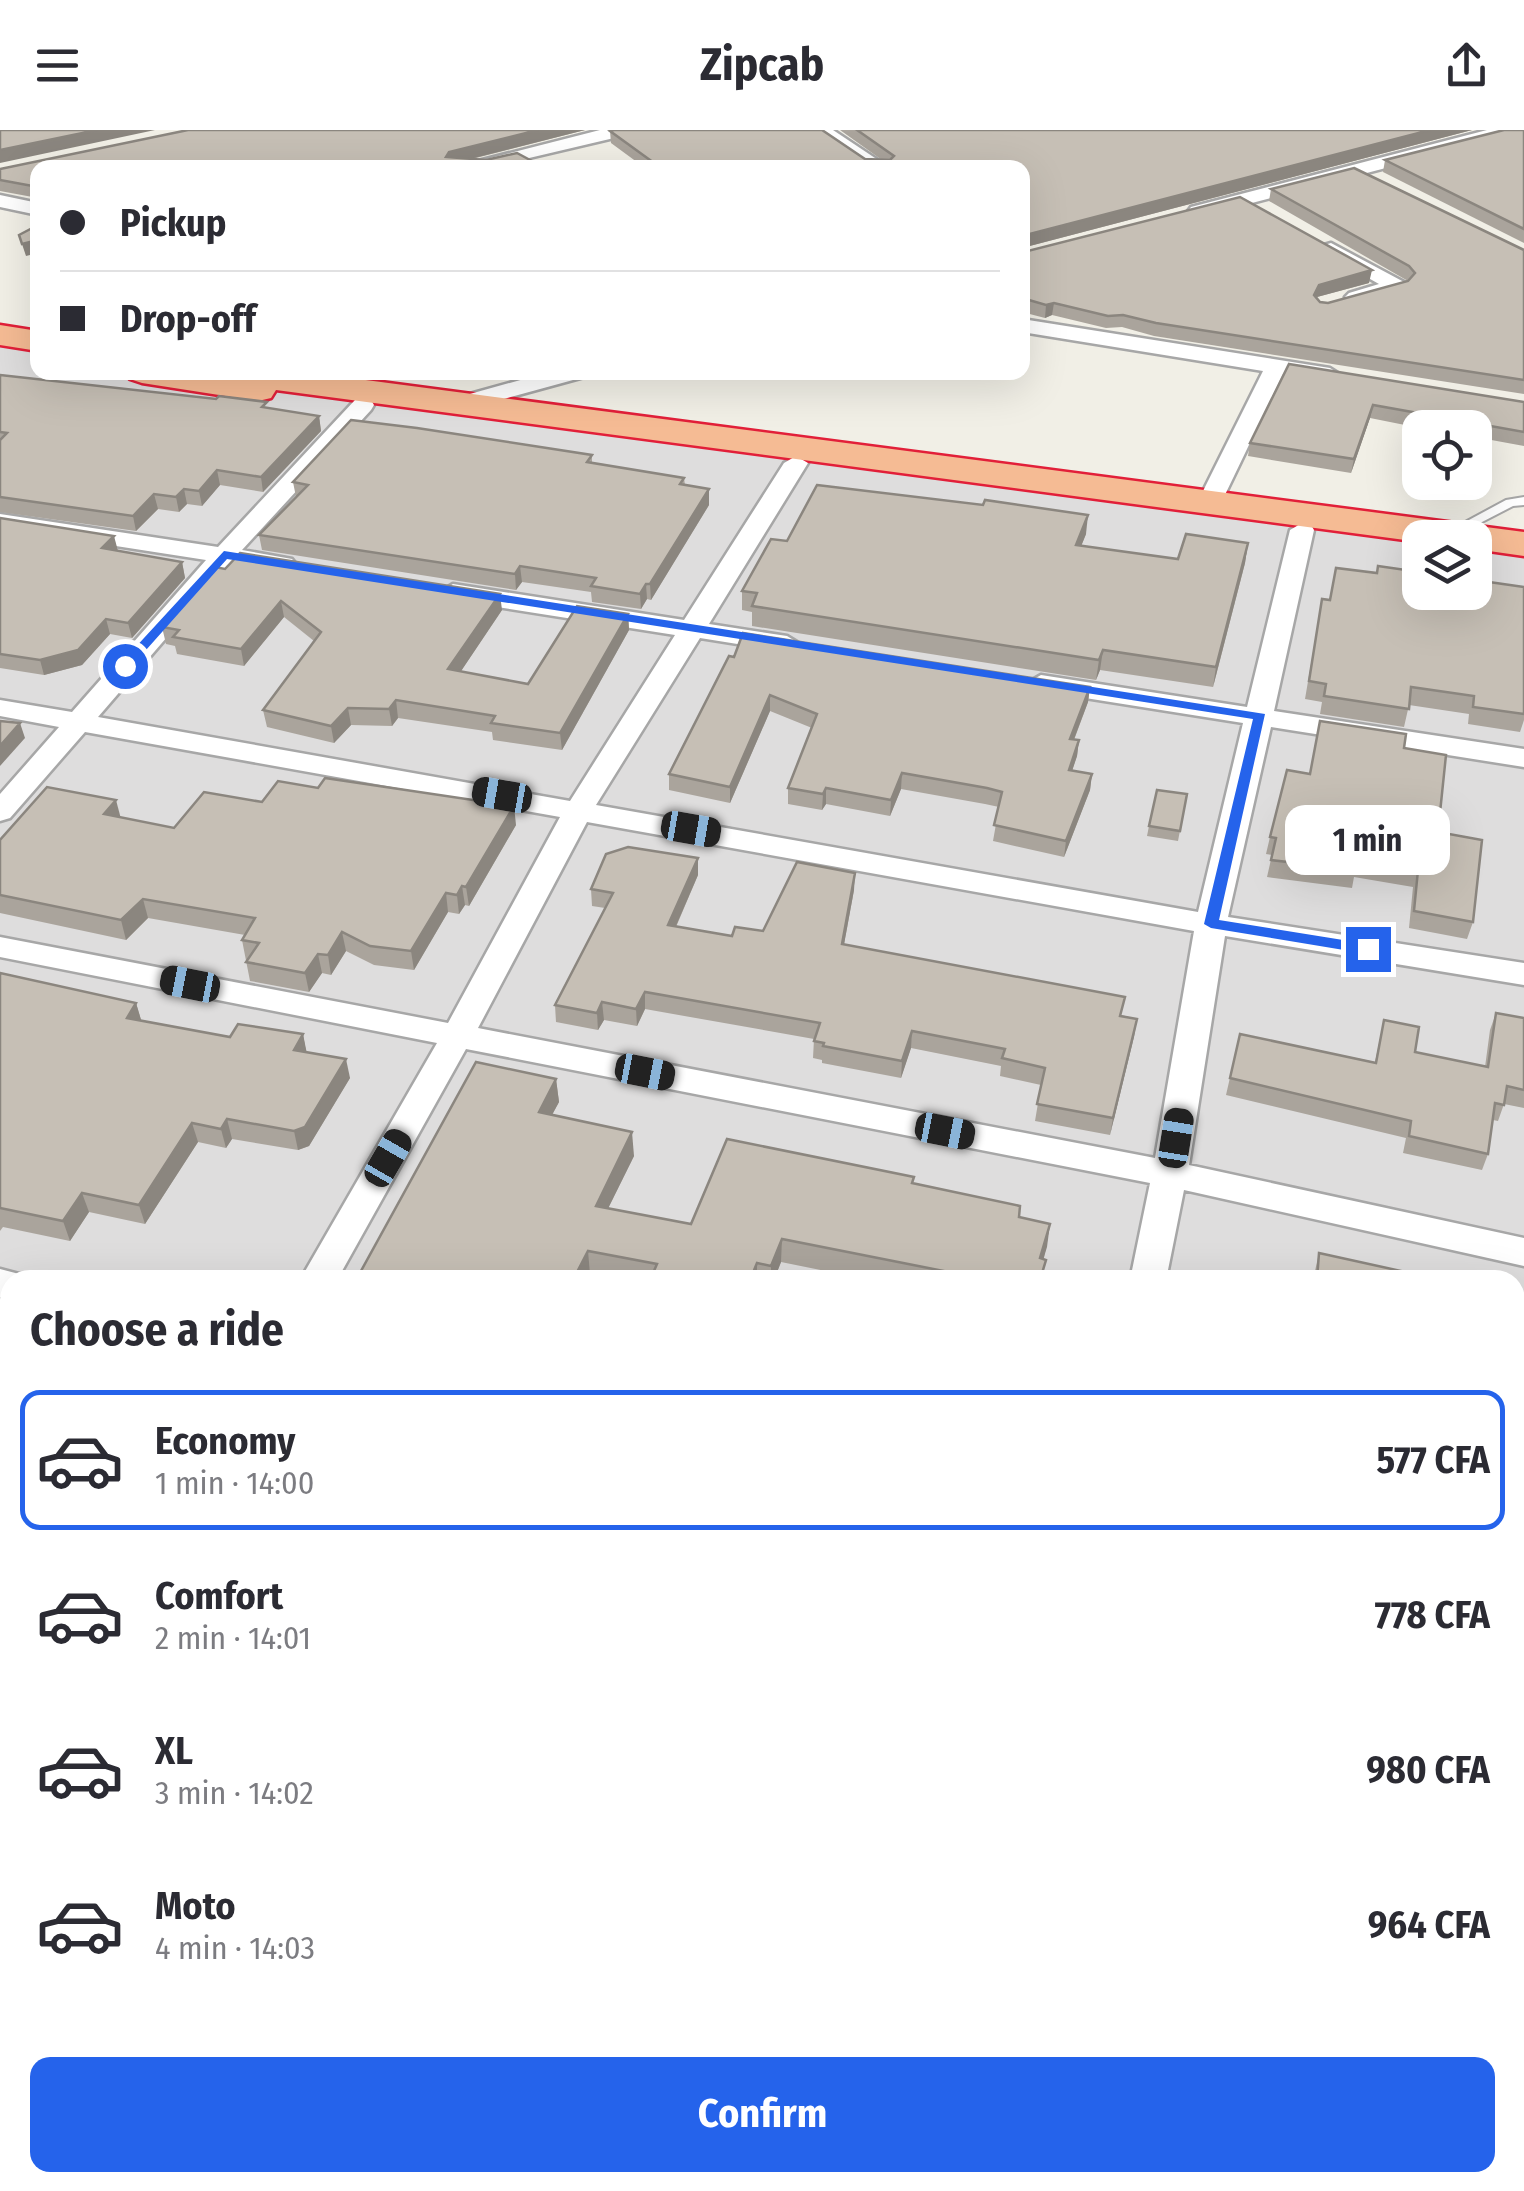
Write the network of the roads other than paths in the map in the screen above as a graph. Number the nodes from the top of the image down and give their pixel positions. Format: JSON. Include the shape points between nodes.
{"nodes":[{"id":1,"x":624,"y":130,"type":"edge"},
{"id":2,"x":820,"y":130,"type":"edge"},
{"id":3,"x":1508,"y":130,"type":"edge"},
{"id":4,"x":495,"y":160,"type":"edge"},
{"id":5,"x":869,"y":160,"type":"edge"},
{"id":6,"x":1353,"y":169,"type":"junction"},
{"id":7,"x":1388,"y":186,"type":"edge"},
{"id":8,"x":1244,"y":200,"type":"junction"},
{"id":9,"x":0,"y":201,"type":"edge"},
{"id":10,"x":30,"y":207,"type":"edge"},
{"id":11,"x":1171,"y":218,"type":"edge"},
{"id":12,"x":1278,"y":219,"type":"edge"},
{"id":13,"x":1312,"y":238,"type":"edge"},
{"id":14,"x":1344,"y":301,"type":"edge"},
{"id":15,"x":1030,"y":326,"type":"edge"},
{"id":16,"x":1276,"y":366,"type":"junction"},
{"id":17,"x":1353,"y":379,"type":"edge"},
{"id":18,"x":196,"y":380,"type":"edge"},
{"id":19,"x":287,"y":380,"type":"edge"},
{"id":20,"x":547,"y":380,"type":"edge"},
{"id":21,"x":467,"y":402,"type":"junction"},
{"id":22,"x":364,"y":405,"type":"junction"},
{"id":23,"x":796,"y":463,"type":"junction"},
{"id":24,"x":1524,"y":501,"type":"edge"},
{"id":25,"x":1210,"y":502,"type":"junction"},
{"id":26,"x":1484,"y":520,"type":"edge"},
{"id":27,"x":0,"y":521,"type":"edge"},
{"id":28,"x":1302,"y":530,"type":"junction"},
{"id":29,"x":1402,"y":536,"type":"edge"},
{"id":30,"x":1402,"y":540,"type":"edge"},
{"id":31,"x":1492,"y":544,"type":"edge"},
{"id":32,"x":1524,"y":544,"type":"edge"},
{"id":33,"x":1492,"y":553,"type":"edge"},
{"id":34,"x":224,"y":555,"type":"junction"},
{"id":35,"x":1524,"y":560,"type":"edge"},
{"id":36,"x":302,"y":567,"type":"edge"},
{"id":37,"x":418,"y":586,"type":"edge"},
{"id":38,"x":690,"y":630,"type":"junction"},
{"id":39,"x":808,"y":648,"type":"edge"},
{"id":40,"x":1005,"y":678,"type":"edge"},
{"id":41,"x":0,"y":708,"type":"edge"},
{"id":42,"x":1260,"y":716,"type":"junction"},
{"id":43,"x":76,"y":721,"type":"junction"},
{"id":44,"x":1524,"y":758,"type":"edge"},
{"id":45,"x":580,"y":808,"type":"junction"},
{"id":46,"x":0,"y":812,"type":"edge"},
{"id":47,"x":1211,"y":924,"type":"junction"},
{"id":48,"x":0,"y":947,"type":"edge"},
{"id":49,"x":1524,"y":974,"type":"edge"},
{"id":50,"x":457,"y":1036,"type":"junction"},
{"id":51,"x":1170,"y":1174,"type":"junction"},
{"id":52,"x":1524,"y":1252,"type":"edge"},
{"id":53,"x":324,"y":1270,"type":"edge"},
{"id":54,"x":1150,"y":1270,"type":"edge"}],
"edges":[{"from":1,"to":4,"type":"street"},
{"from":2,"to":5,"type":"street"},
{"from":3,"to":6,"type":"street"},
{"from":6,"to":7,"type":"street"},
{"from":6,"to":8,"type":"street"},
{"from":8,"to":11,"type":"street"},
{"from":8,"to":12,"type":"street"},
{"from":9,"to":10,"type":"street"},
{"from":13,"to":14,"type":"street","via":[[1397,286]]},
{"from":15,"to":16,"type":"street"},
{"from":16,"to":17,"type":"street"},
{"from":16,"to":25,"type":"street"},
{"from":18,"to":22,"type":"highway"},
{"from":19,"to":21,"type":"highway"},
{"from":20,"to":21,"type":"street"},
{"from":21,"to":25,"type":"highway"},
{"from":22,"to":23,"type":"highway"},
{"from":22,"to":34,"type":"street"},
{"from":23,"to":28,"type":"highway"},
{"from":23,"to":38,"type":"street"},
{"from":24,"to":26,"type":"lane"},
{"from":25,"to":29,"type":"highway"},
{"from":27,"to":34,"type":"street"},
{"from":28,"to":30,"type":"highway"},
{"from":28,"to":42,"type":"street"},
{"from":31,"to":32,"type":"highway"},
{"from":33,"to":35,"type":"highway"},
{"from":34,"to":36,"type":"street"},
{"from":34,"to":43,"type":"street"},
{"from":37,"to":38,"type":"street"},
{"from":38,"to":39,"type":"street"},
{"from":38,"to":45,"type":"street"},
{"from":40,"to":42,"type":"street"},
{"from":41,"to":43,"type":"street"},
{"from":42,"to":44,"type":"street"},
{"from":42,"to":47,"type":"street"},
{"from":43,"to":45,"type":"street"},
{"from":43,"to":46,"type":"street"},
{"from":45,"to":47,"type":"street"},
{"from":45,"to":50,"type":"street"},
{"from":47,"to":49,"type":"street"},
{"from":47,"to":51,"type":"street"},
{"from":48,"to":50,"type":"street"},
{"from":50,"to":51,"type":"street"},
{"from":50,"to":53,"type":"street"},
{"from":51,"to":52,"type":"street"},
{"from":51,"to":54,"type":"street"}]}
